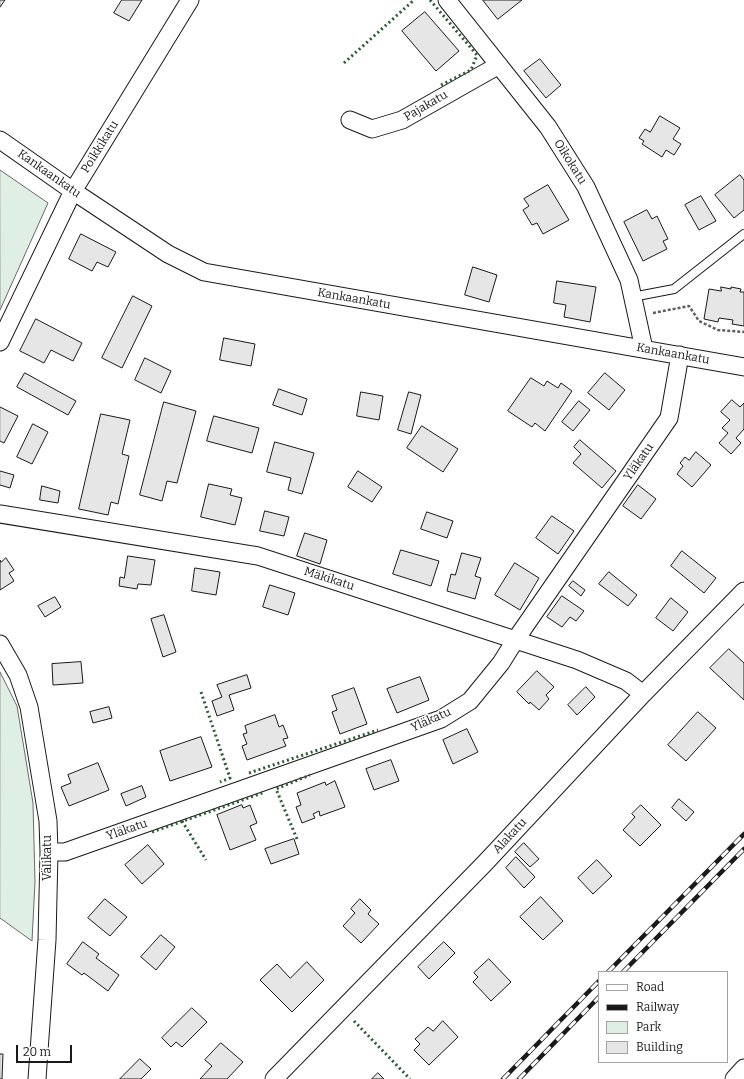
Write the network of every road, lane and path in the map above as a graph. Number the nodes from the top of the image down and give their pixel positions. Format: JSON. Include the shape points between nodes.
{"nodes":[{"id":1,"x":190,"y":0,"type":"edge"},
{"id":2,"x":447,"y":0,"type":"edge"},
{"id":3,"x":499,"y":64,"type":"junction"},
{"id":4,"x":350,"y":120,"type":"dead end"},
{"id":5,"x":0,"y":140,"type":"edge"},
{"id":6,"x":73,"y":191,"type":"junction"},
{"id":7,"x":744,"y":234,"type":"edge"},
{"id":8,"x":632,"y":297,"type":"junction"},
{"id":9,"x":637,"y":317,"type":"junction"},
{"id":10,"x":744,"y":332,"type":"edge"},
{"id":11,"x":0,"y":342,"type":"edge"},
{"id":12,"x":644,"y":349,"type":"junction"},
{"id":13,"x":680,"y":355,"type":"junction"},
{"id":14,"x":744,"y":367,"type":"edge"},
{"id":15,"x":0,"y":514,"type":"edge"},
{"id":16,"x":744,"y":591,"type":"edge"},
{"id":17,"x":516,"y":639,"type":"junction"},
{"id":18,"x":0,"y":644,"type":"edge"},
{"id":19,"x":643,"y":694,"type":"junction"},
{"id":20,"x":49,"y":852,"type":"junction"},
{"id":21,"x":744,"y":1068,"type":"edge"},
{"id":22,"x":37,"y":1079,"type":"edge"},
{"id":23,"x":274,"y":1079,"type":"edge"},
{"id":24,"x":734,"y":1079,"type":"edge"}],
"edges":[{"from":1,"to":6,"type":"street","name":"Poikkikatu"},
{"from":2,"to":3,"type":"street","name":"Oikokatu"},
{"from":3,"to":4,"type":"street","name":"Pajakatu","via":[[402,120],[372,129]]},
{"from":3,"to":8,"type":"street","name":"Oikokatu","via":[[548,127],[586,187],[629,280]]},
{"from":5,"to":6,"type":"street","name":"Kankaankatu"},
{"from":6,"to":11,"type":"street","name":"Poikkikatu"},
{"from":6,"to":12,"type":"street","name":"Kankaankatu","via":[[168,254],[204,272]]},
{"from":7,"to":8,"type":"lane","via":[[674,289]]},
{"from":8,"to":9,"type":"street","name":"Oikokatu"},
{"from":9,"to":10,"type":"path","via":[[689,306],[699,321],[718,330]]},
{"from":9,"to":12,"type":"street","name":"Oikokatu"},
{"from":12,"to":13,"type":"street","name":"Kankaankatu"},
{"from":13,"to":14,"type":"street","name":"Kankaankatu"},
{"from":13,"to":17,"type":"street","name":"Yläkatu","via":[[669,418]]},
{"from":15,"to":17,"type":"street","name":"Mäkikatu","via":[[258,556]]},
{"from":16,"to":19,"type":"street","name":"Alakatu"},
{"from":17,"to":19,"type":"street","name":"Mäkikatu","via":[[577,660],[626,681]]},
{"from":17,"to":20,"type":"street","name":"Yläkatu","via":[[501,663],[470,701],[442,719],[65,852]]},
{"from":18,"to":20,"type":"street","name":"Välikatu","via":[[18,675],[29,707],[48,821]]},
{"from":19,"to":23,"type":"street","name":"Alakatu","via":[[485,863]]},
{"from":20,"to":22,"type":"street","name":"Välikatu","via":[[47,940]]},
{"from":21,"to":24,"type":"street"}]}
